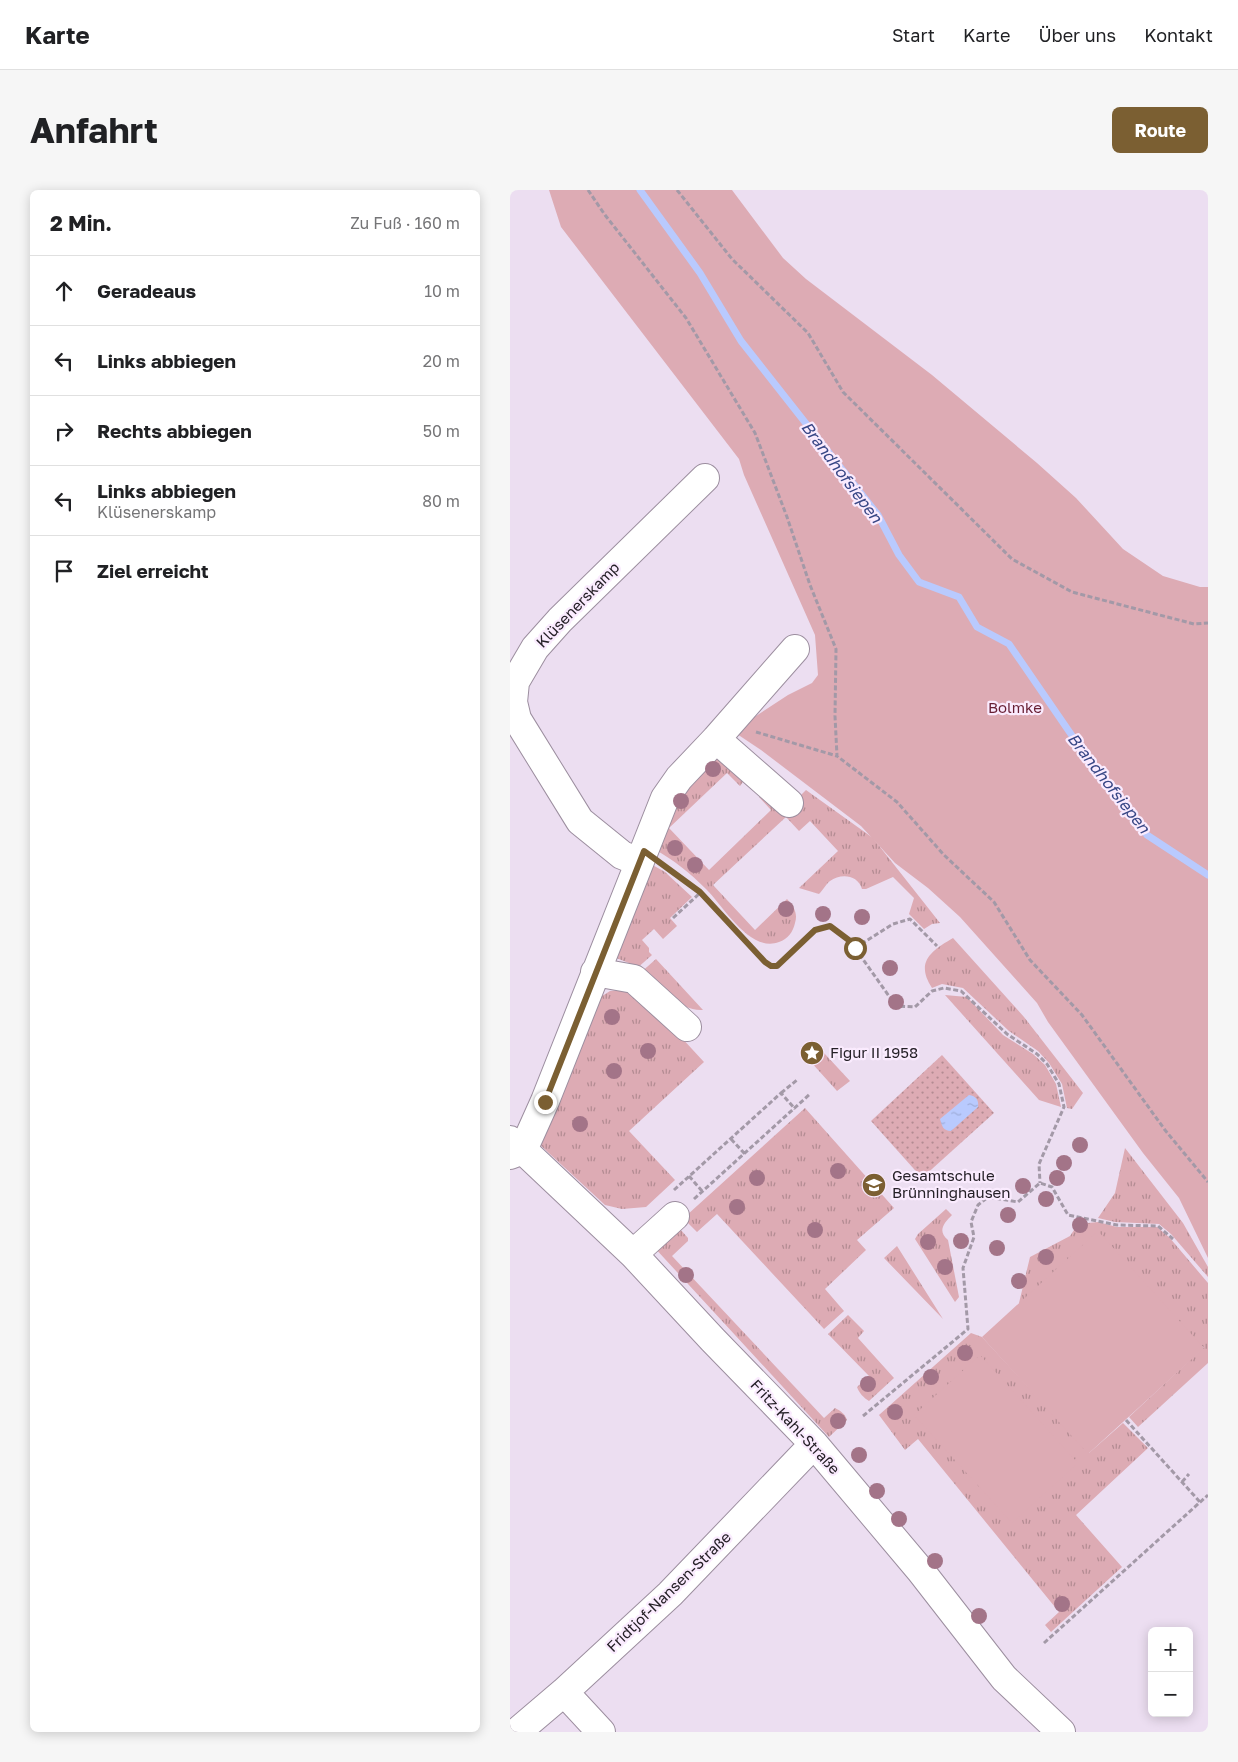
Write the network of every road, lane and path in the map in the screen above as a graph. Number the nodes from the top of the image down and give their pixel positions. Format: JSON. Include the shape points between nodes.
{"nodes":[{"id":1,"x":588,"y":190,"type":"edge"},
{"id":2,"x":677,"y":190,"type":"edge"},
{"id":3,"x":705,"y":478,"type":"dead end"},
{"id":4,"x":1208,"y":623,"type":"edge"},
{"id":5,"x":795,"y":649,"type":"dead end"},
{"id":6,"x":724,"y":730,"type":"junction"},
{"id":7,"x":837,"y":756,"type":"junction"},
{"id":8,"x":789,"y":803,"type":"dead end"},
{"id":9,"x":642,"y":856,"type":"junction"},
{"id":10,"x":700,"y":892,"type":"junction"},
{"id":11,"x":673,"y":918,"type":"dead end"},
{"id":12,"x":937,"y":946,"type":"dead end"},
{"id":13,"x":855,"y":948,"type":"junction"},
{"id":14,"x":595,"y":972,"type":"junction"},
{"id":15,"x":687,"y":1027,"type":"dead end"},
{"id":16,"x":797,"y":1080,"type":"dead end"},
{"id":17,"x":781,"y":1093,"type":"junction"},
{"id":18,"x":810,"y":1094,"type":"dead end"},
{"id":19,"x":794,"y":1109,"type":"junction"},
{"id":20,"x":731,"y":1139,"type":"junction"},
{"id":21,"x":514,"y":1148,"type":"edge"},
{"id":22,"x":744,"y":1154,"type":"junction"},
{"id":23,"x":689,"y":1176,"type":"junction"},
{"id":24,"x":1208,"y":1182,"type":"edge"},
{"id":25,"x":1040,"y":1184,"type":"junction"},
{"id":26,"x":702,"y":1191,"type":"junction"},
{"id":27,"x":672,"y":1206,"type":"junction"},
{"id":28,"x":1173,"y":1239,"type":"dead end"},
{"id":29,"x":633,"y":1254,"type":"junction"},
{"id":30,"x":863,"y":1416,"type":"dead end"},
{"id":31,"x":1126,"y":1420,"type":"dead end"},
{"id":32,"x":814,"y":1444,"type":"junction"},
{"id":33,"x":1189,"y":1474,"type":"dead end"},
{"id":34,"x":1182,"y":1482,"type":"junction"},
{"id":35,"x":1208,"y":1494,"type":"edge"},
{"id":36,"x":1200,"y":1502,"type":"junction"},
{"id":37,"x":1044,"y":1643,"type":"dead end"},
{"id":38,"x":564,"y":1692,"type":"junction"},
{"id":39,"x":517,"y":1732,"type":"edge"},
{"id":40,"x":600,"y":1732,"type":"edge"},
{"id":41,"x":1060,"y":1732,"type":"edge"}],
"edges":[{"from":1,"to":7,"type":"path","via":[[686,318],[755,433],[836,650]]},
{"from":2,"to":4,"type":"path","via":[[732,259],[808,333],[843,392],[1012,559],[1072,592],[1194,624]]},
{"from":3,"to":9,"type":"street","name":"Klüsenerskamp","via":[[560,620],[536,648],[515,682],[513,702],[518,719],[580,821],[622,854]]},
{"from":5,"to":6,"type":"street"},
{"from":6,"to":7,"type":"path","via":[[741,728]]},
{"from":6,"to":8,"type":"street"},
{"from":6,"to":9,"type":"street","via":[[679,778],[665,798]]},
{"from":7,"to":24,"type":"path","via":[[897,802],[944,855],[994,902],[1030,960],[1082,1014]]},
{"from":9,"to":10,"type":"path"},
{"from":9,"to":14,"type":"street"},
{"from":10,"to":11,"type":"path"},
{"from":10,"to":13,"type":"path","via":[[771,966],[777,966],[815,930],[830,926]]},
{"from":12,"to":13,"type":"path","via":[[910,919],[893,924]]},
{"from":13,"to":25,"type":"path","via":[[896,1006],[915,1007],[932,991],[944,988],[961,991],[1006,1034],[1047,1064],[1059,1084],[1064,1107],[1039,1164]]},
{"from":14,"to":15,"type":"street","via":[[634,979]]},
{"from":14,"to":21,"type":"street","via":[[545,1102]]},
{"from":16,"to":17,"type":"path"},
{"from":17,"to":19,"type":"path"},
{"from":17,"to":20,"type":"path"},
{"from":18,"to":19,"type":"path"},
{"from":19,"to":22,"type":"path"},
{"from":20,"to":22,"type":"path"},
{"from":20,"to":23,"type":"path"},
{"from":21,"to":29,"type":"street","name":"Fritz-Kahl-Straße"},
{"from":22,"to":26,"type":"path"},
{"from":23,"to":26,"type":"path"},
{"from":23,"to":27,"type":"path"},
{"from":25,"to":28,"type":"path","via":[[1052,1187],[1068,1215],[1117,1225],[1158,1226]]},
{"from":25,"to":30,"type":"path","via":[[1018,1202],[988,1197],[978,1205],[971,1222],[974,1237],[963,1268],[968,1328]]},
{"from":26,"to":27,"type":"path"},
{"from":27,"to":29,"type":"street"},
{"from":29,"to":32,"type":"street","name":"Fritz-Kahl-Straße"},
{"from":31,"to":34,"type":"path"},
{"from":32,"to":38,"type":"street","name":"Fridtjof-Nansen-Straße","via":[[670,1594]]},
{"from":32,"to":41,"type":"street","name":"Fritz-Kahl-Straße","via":[[920,1570],[1004,1678]]},
{"from":33,"to":34,"type":"path"},
{"from":34,"to":36,"type":"path"},
{"from":35,"to":36,"type":"path"},
{"from":36,"to":37,"type":"path"},
{"from":38,"to":39,"type":"street","name":"Fridtjof-Nansen-Straße"},
{"from":38,"to":40,"type":"street"}]}
